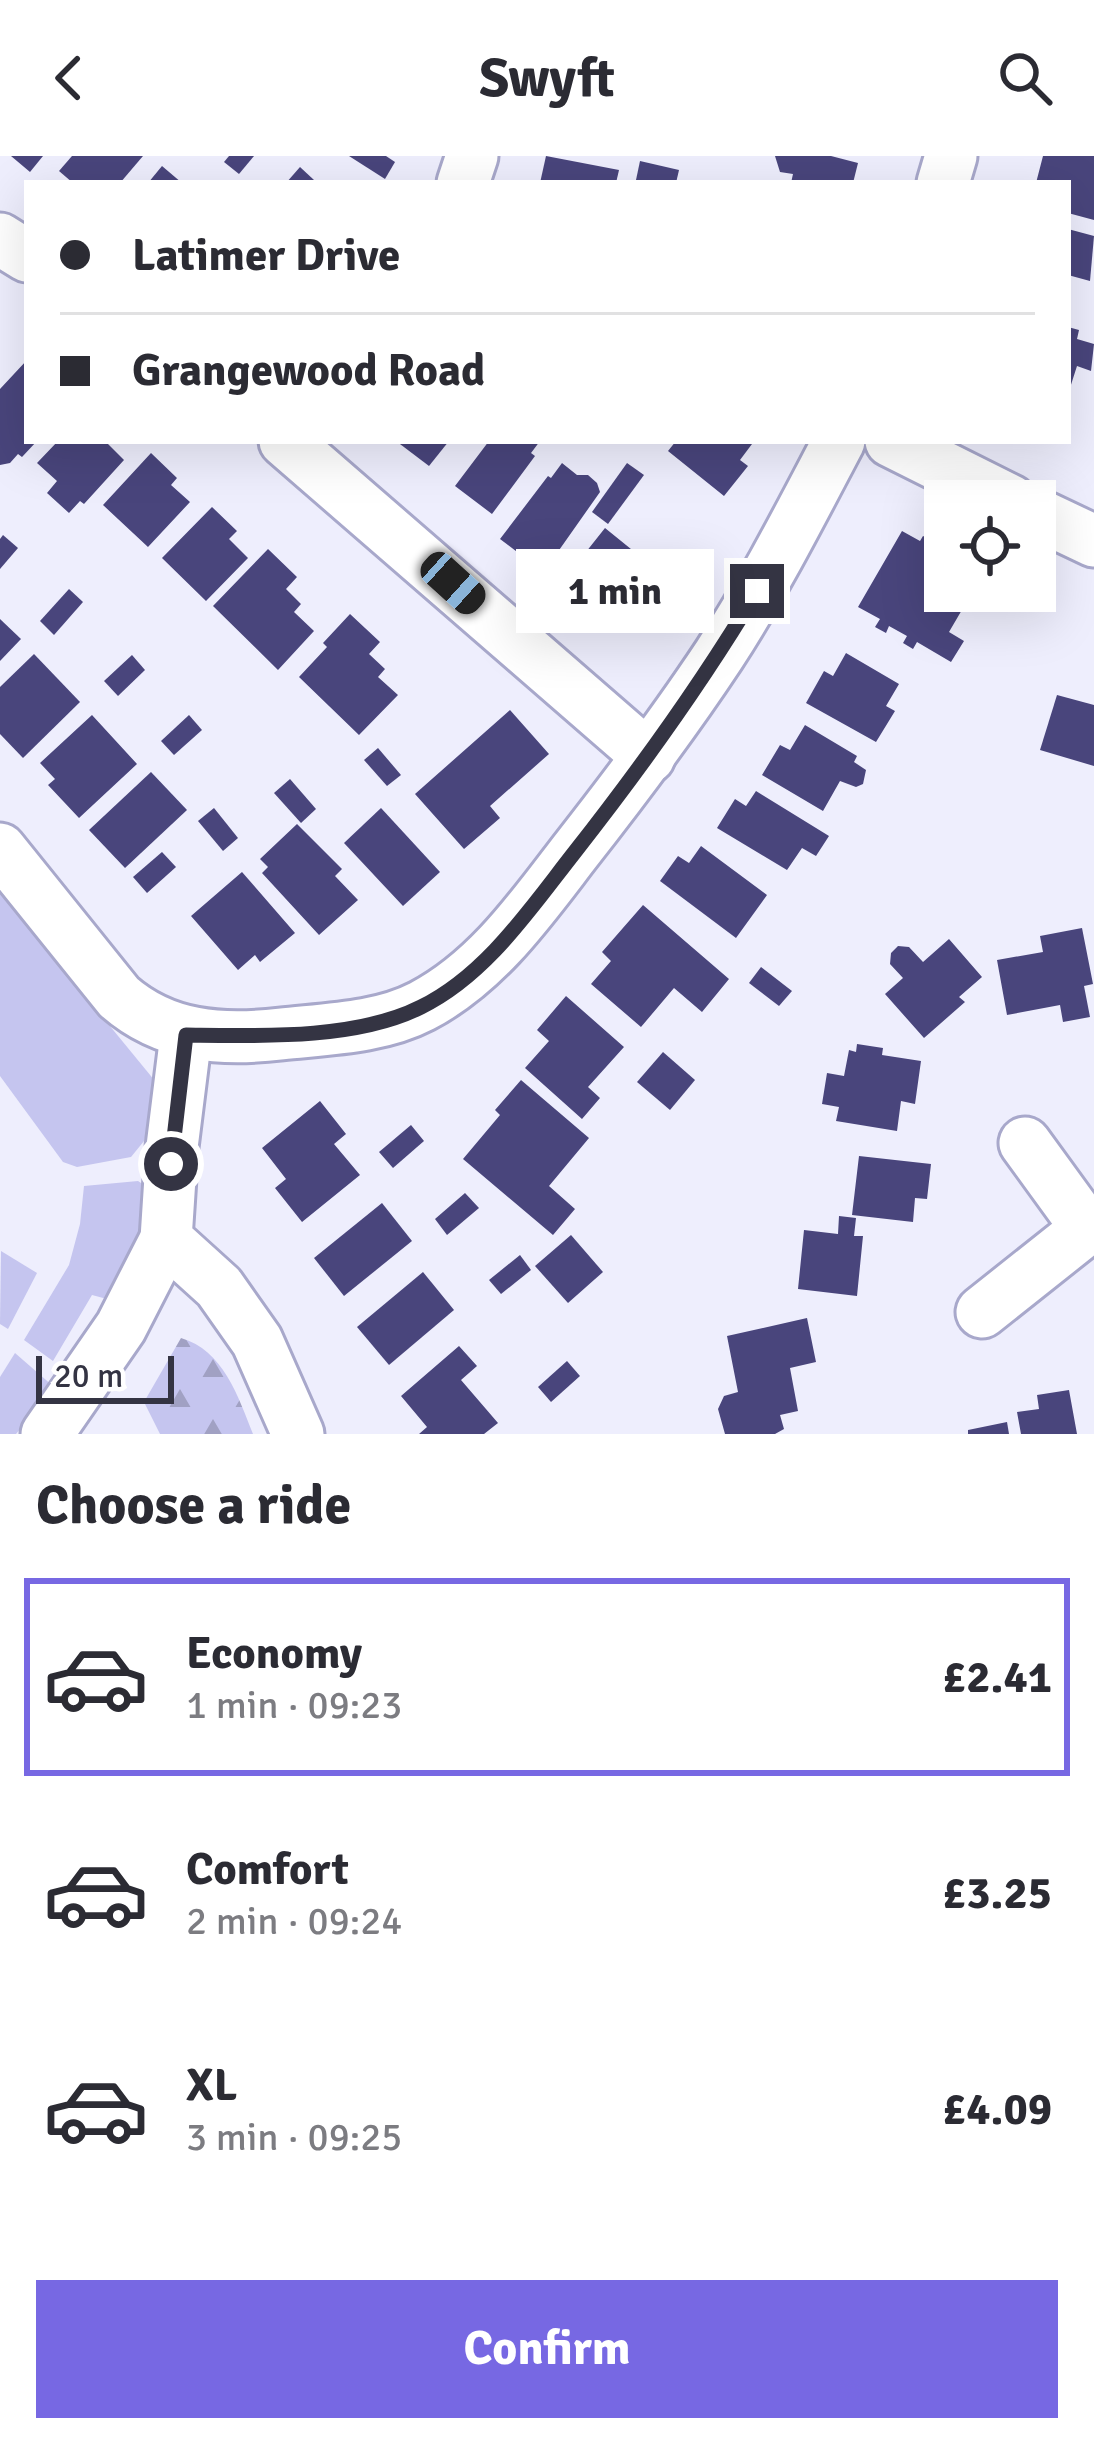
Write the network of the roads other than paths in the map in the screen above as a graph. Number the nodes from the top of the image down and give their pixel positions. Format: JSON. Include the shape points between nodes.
{"nodes":[{"id":1,"x":288,"y":444,"type":"edge"},
{"id":2,"x":837,"y":444,"type":"edge"},
{"id":3,"x":897,"y":444,"type":"edge"},
{"id":4,"x":969,"y":480,"type":"edge"},
{"id":5,"x":1056,"y":523,"type":"edge"},
{"id":6,"x":1094,"y":542,"type":"edge"},
{"id":7,"x":649,"y":757,"type":"junction"},
{"id":8,"x":0,"y":849,"type":"edge"},
{"id":9,"x":186,"y":1035,"type":"junction"},
{"id":10,"x":1025,"y":1143,"type":"dead end"},
{"id":11,"x":1090,"y":1226,"type":"edge"},
{"id":12,"x":166,"y":1239,"type":"junction"},
{"id":13,"x":982,"y":1312,"type":"dead end"},
{"id":14,"x":47,"y":1434,"type":"edge"},
{"id":15,"x":298,"y":1434,"type":"edge"}],
"edges":[{"from":1,"to":7,"type":"street"},
{"from":2,"to":7,"type":"street","via":[[733,632]]},
{"from":3,"to":4,"type":"street"},
{"from":5,"to":6,"type":"street"},
{"from":7,"to":9,"type":"street","via":[[476,970],[419,1008],[382,1021],[268,1036]]},
{"from":8,"to":9,"type":"street","via":[[119,997]]},
{"from":9,"to":12,"type":"street"},
{"from":10,"to":11,"type":"street"},
{"from":11,"to":13,"type":"street"},
{"from":12,"to":14,"type":"street","via":[[122,1327]]},
{"from":12,"to":15,"type":"street","via":[[219,1287],[257,1341]]}]}
